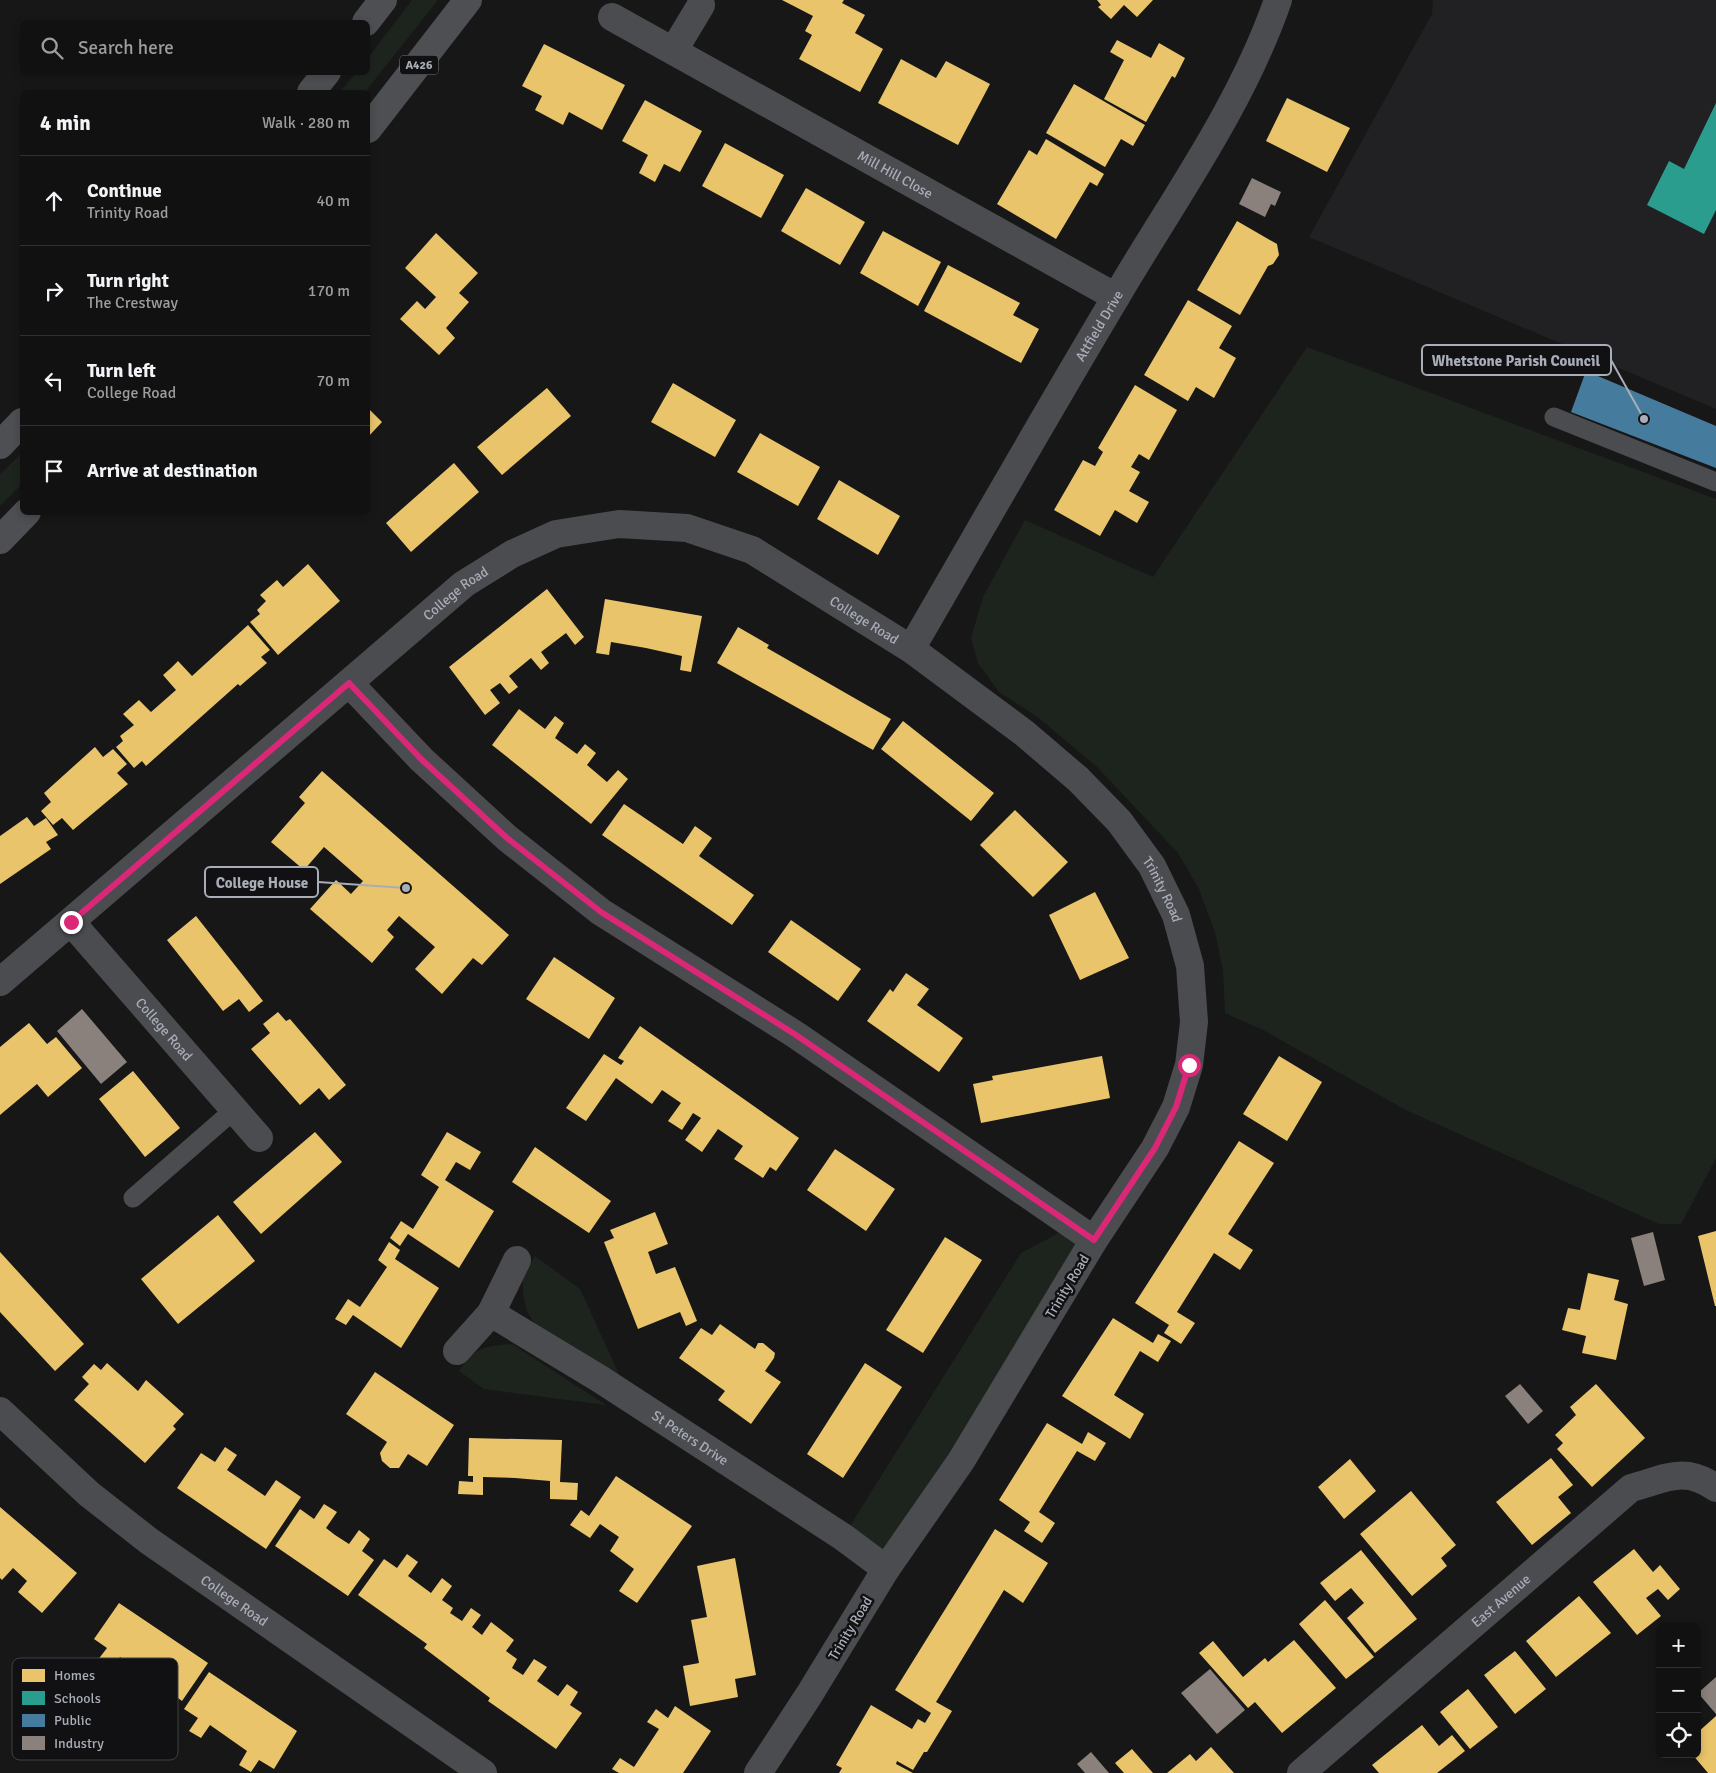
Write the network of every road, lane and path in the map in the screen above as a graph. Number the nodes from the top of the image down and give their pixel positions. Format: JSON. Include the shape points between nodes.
{"nodes":[{"id":1,"x":383,"y":0,"type":"edge"},
{"id":2,"x":468,"y":0,"type":"edge"},
{"id":3,"x":1278,"y":0,"type":"edge"},
{"id":4,"x":702,"y":6,"type":"dead end"},
{"id":5,"x":612,"y":17,"type":"dead end"},
{"id":6,"x":368,"y":20,"type":"edge"},
{"id":7,"x":674,"y":50,"type":"junction"},
{"id":8,"x":325,"y":75,"type":"edge"},
{"id":9,"x":313,"y":90,"type":"edge"},
{"id":10,"x":370,"y":126,"type":"edge"},
{"id":11,"x":1116,"y":297,"type":"junction"},
{"id":12,"x":1554,"y":417,"type":"dead end"},
{"id":13,"x":20,"y":424,"type":"edge"},
{"id":14,"x":0,"y":445,"type":"edge"},
{"id":15,"x":1716,"y":482,"type":"edge"},
{"id":16,"x":24,"y":515,"type":"edge"},
{"id":17,"x":0,"y":540,"type":"edge"},
{"id":18,"x":911,"y":649,"type":"junction"},
{"id":19,"x":349,"y":683,"type":"junction"},
{"id":20,"x":71,"y":922,"type":"junction"},
{"id":21,"x":0,"y":982,"type":"edge"},
{"id":22,"x":234,"y":1110,"type":"junction"},
{"id":23,"x":259,"y":1138,"type":"dead end"},
{"id":24,"x":133,"y":1198,"type":"dead end"},
{"id":25,"x":1094,"y":1240,"type":"junction"},
{"id":26,"x":517,"y":1260,"type":"dead end"},
{"id":27,"x":491,"y":1314,"type":"junction"},
{"id":28,"x":457,"y":1350,"type":"dead end"},
{"id":29,"x":0,"y":1411,"type":"edge"},
{"id":30,"x":1716,"y":1488,"type":"edge"},
{"id":31,"x":886,"y":1569,"type":"junction"},
{"id":32,"x":483,"y":1773,"type":"edge"},
{"id":33,"x":758,"y":1773,"type":"edge"},
{"id":34,"x":1302,"y":1773,"type":"edge"}],
"edges":[{"from":1,"to":6,"type":"main road"},
{"from":2,"to":10,"type":"main road","number":"A426"},
{"from":3,"to":11,"type":"street","name":"Attfield Drive","via":[[1250,70],[1218,129]]},
{"from":4,"to":7,"type":"street"},
{"from":5,"to":7,"type":"street","name":"Mill Hill Close"},
{"from":7,"to":11,"type":"street","name":"Mill Hill Close"},
{"from":8,"to":9,"type":"main road"},
{"from":11,"to":18,"type":"street","name":"Attfield Drive"},
{"from":12,"to":15,"type":"lane"},
{"from":13,"to":14,"type":"main road"},
{"from":16,"to":17,"type":"main road"},
{"from":18,"to":19,"type":"street","name":"College Road","via":[[752,550],[687,528],[619,524],[556,534],[512,554],[464,584]]},
{"from":18,"to":25,"type":"street","name":"Trinity Road","via":[[1024,733],[1078,779],[1119,821],[1152,866],[1176,915],[1190,966],[1194,1022],[1189,1065],[1176,1107],[1155,1148]]},
{"from":19,"to":20,"type":"street","name":"College Road"},
{"from":19,"to":25,"type":"street","via":[[421,759],[507,838],[601,912],[796,1035]]},
{"from":20,"to":21,"type":"street","name":"College Road"},
{"from":20,"to":22,"type":"street","name":"College Road"},
{"from":22,"to":23,"type":"street","name":"College Road"},
{"from":22,"to":24,"type":"lane"},
{"from":25,"to":31,"type":"street","name":"Trinity Road","via":[[961,1461]]},
{"from":26,"to":27,"type":"street"},
{"from":27,"to":28,"type":"street"},
{"from":27,"to":31,"type":"street","name":"St Peters Drive","via":[[600,1379],[843,1537]]},
{"from":29,"to":32,"type":"street","name":"College Road","via":[[89,1494],[149,1541]]},
{"from":30,"to":34,"type":"street","name":"East Avenue","via":[[1706,1480],[1686,1473],[1631,1488]]},
{"from":31,"to":33,"type":"street","name":"Trinity Road"}]}
